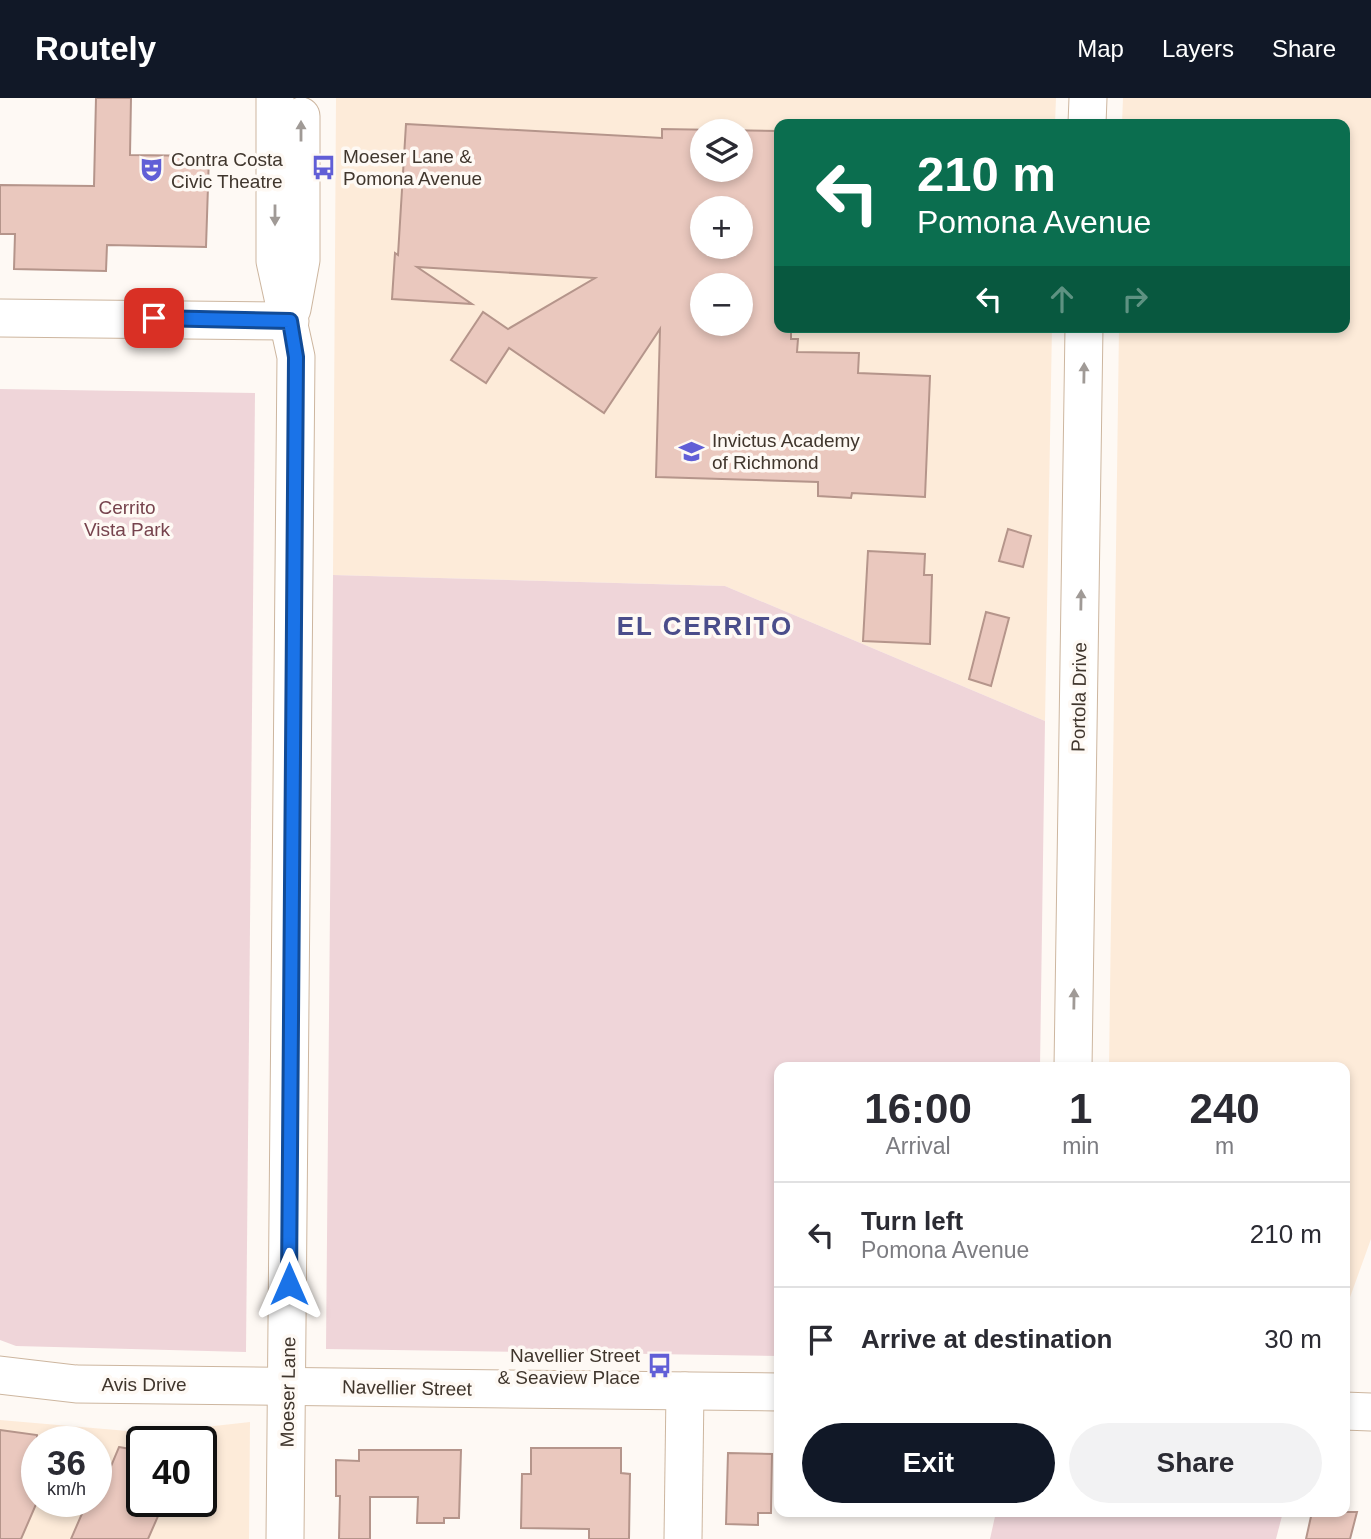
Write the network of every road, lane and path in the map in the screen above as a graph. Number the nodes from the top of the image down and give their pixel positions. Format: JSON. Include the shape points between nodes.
{"nodes":[{"id":1,"x":275,"y":98,"type":"edge"},
{"id":2,"x":301,"y":98,"type":"edge"},
{"id":3,"x":1088,"y":98,"type":"edge"},
{"id":4,"x":1087,"y":119,"type":"edge"},
{"id":5,"x":0,"y":318,"type":"edge"},
{"id":6,"x":290,"y":321,"type":"junction"},
{"id":7,"x":1084,"y":333,"type":"edge"},
{"id":8,"x":1073,"y":1062,"type":"edge"},
{"id":9,"x":0,"y":1375,"type":"edge"},
{"id":10,"x":288,"y":1386,"type":"junction"},
{"id":11,"x":685,"y":1391,"type":"junction"},
{"id":12,"x":774,"y":1392,"type":"edge"},
{"id":13,"x":1350,"y":1411,"type":"edge"},
{"id":14,"x":1371,"y":1412,"type":"edge"},
{"id":15,"x":285,"y":1539,"type":"edge"},
{"id":16,"x":683,"y":1539,"type":"edge"}],
"edges":[{"from":1,"to":6,"type":"street","name":"Moeser Lane","one_way":true,"via":[[275,261]]},
{"from":6,"to":2,"type":"street","name":"Moeser Lane","one_way":true,"via":[[301,261]]},
{"from":3,"to":4,"type":"street"},
{"from":5,"to":6,"type":"street"},
{"from":6,"to":10,"type":"street","name":"Moeser Lane","via":[[296,369]]},
{"from":8,"to":7,"type":"street","name":"Portola Drive","one_way":true},
{"from":9,"to":10,"type":"street","name":"Avis Drive","via":[[76,1384]]},
{"from":10,"to":11,"type":"street","name":"Navellier Street"},
{"from":10,"to":15,"type":"street","name":"Moeser Lane"},
{"from":11,"to":12,"type":"street","name":"Navellier Street"},
{"from":11,"to":16,"type":"street"},
{"from":13,"to":14,"type":"street"}]}
